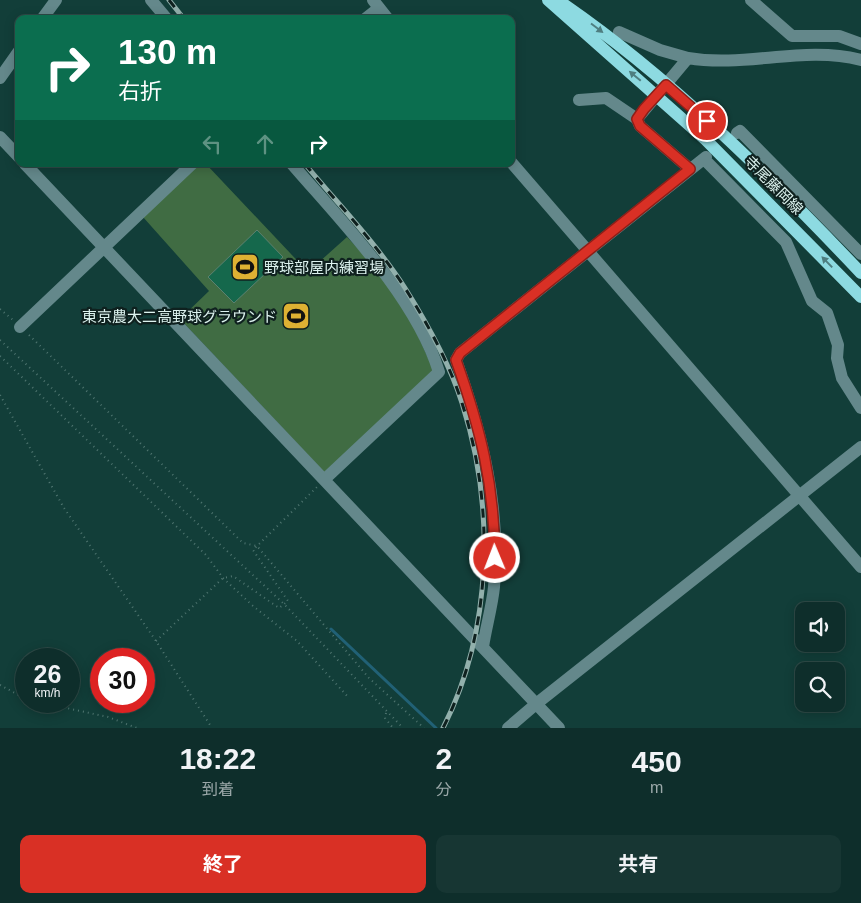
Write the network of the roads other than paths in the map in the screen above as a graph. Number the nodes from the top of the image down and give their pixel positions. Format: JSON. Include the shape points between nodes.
{"nodes":[{"id":1,"x":56,"y":0,"type":"edge"},
{"id":2,"x":151,"y":0,"type":"edge"},
{"id":3,"x":548,"y":0,"type":"edge"},
{"id":4,"x":557,"y":0,"type":"edge"},
{"id":5,"x":751,"y":0,"type":"edge"},
{"id":6,"x":376,"y":4,"type":"edge"},
{"id":7,"x":45,"y":15,"type":"edge"},
{"id":8,"x":164,"y":15,"type":"edge"},
{"id":9,"x":368,"y":15,"type":"edge"},
{"id":10,"x":385,"y":15,"type":"edge"},
{"id":11,"x":619,"y":32,"type":"dead end"},
{"id":12,"x":861,"y":44,"type":"edge"},
{"id":13,"x":15,"y":56,"type":"edge"},
{"id":14,"x":688,"y":58,"type":"junction"},
{"id":15,"x":861,"y":60,"type":"edge"},
{"id":16,"x":1,"y":72,"type":"edge"},
{"id":17,"x":666,"y":85,"type":"junction"},
{"id":18,"x":657,"y":95,"type":"junction"},
{"id":19,"x":579,"y":100,"type":"dead end"},
{"id":20,"x":637,"y":119,"type":"junction"},
{"id":21,"x":738,"y":133,"type":"dead end"},
{"id":22,"x":0,"y":137,"type":"edge"},
{"id":23,"x":15,"y":153,"type":"edge"},
{"id":24,"x":28,"y":167,"type":"edge"},
{"id":25,"x":189,"y":167,"type":"edge"},
{"id":26,"x":295,"y":167,"type":"edge"},
{"id":27,"x":515,"y":167,"type":"edge"},
{"id":28,"x":690,"y":169,"type":"junction"},
{"id":29,"x":104,"y":246,"type":"junction"},
{"id":30,"x":588,"y":251,"type":"junction"},
{"id":31,"x":861,"y":254,"type":"edge"},
{"id":32,"x":861,"y":272,"type":"edge"},
{"id":33,"x":861,"y":297,"type":"edge"},
{"id":34,"x":20,"y":327,"type":"road end"},
{"id":35,"x":861,"y":408,"type":"edge"},
{"id":36,"x":861,"y":447,"type":"edge"},
{"id":37,"x":326,"y":479,"type":"junction"},
{"id":38,"x":800,"y":494,"type":"junction"},
{"id":39,"x":861,"y":567,"type":"edge"},
{"id":40,"x":483,"y":647,"type":"junction"},
{"id":41,"x":536,"y":704,"type":"junction"},
{"id":42,"x":508,"y":728,"type":"edge"},
{"id":43,"x":559,"y":728,"type":"edge"}],
"edges":[{"from":1,"to":7,"type":"street"},
{"from":2,"to":8,"type":"street"},
{"from":18,"to":3,"type":"main road","name":"寺尾藤岡線","one_way":true},
{"from":4,"to":17,"type":"main road","name":"寺尾藤岡線","one_way":true},
{"from":5,"to":12,"type":"street","via":[[792,36],[839,36]]},
{"from":6,"to":9,"type":"street"},
{"from":6,"to":10,"type":"street"},
{"from":11,"to":14,"type":"street"},
{"from":13,"to":16,"type":"street"},
{"from":14,"to":15,"type":"street","via":[[735,60],[827,54]]},
{"from":14,"to":17,"type":"street"},
{"from":17,"to":18,"type":"street"},
{"from":17,"to":32,"type":"main road","name":"寺尾藤岡線","via":[[720,133]]},
{"from":18,"to":20,"type":"street"},
{"from":33,"to":18,"type":"main road","name":"寺尾藤岡線","one_way":true,"via":[[706,140]]},
{"from":19,"to":20,"type":"street","via":[[606,98]]},
{"from":20,"to":28,"type":"street","via":[[640,126]]},
{"from":21,"to":31,"type":"street","via":[[740,131]]},
{"from":22,"to":23,"type":"street"},
{"from":24,"to":29,"type":"street"},
{"from":25,"to":29,"type":"street"},
{"from":26,"to":37,"type":"street","via":[[375,260],[425,339],[439,372]]},
{"from":27,"to":30,"type":"street"},
{"from":28,"to":30,"type":"street"},
{"from":28,"to":35,"type":"street","via":[[705,158],[786,242],[812,300],[827,313],[838,345],[837,358],[842,378]]},
{"from":29,"to":34,"type":"street"},
{"from":29,"to":37,"type":"street"},
{"from":30,"to":38,"type":"street"},
{"from":30,"to":40,"type":"street","via":[[460,353],[456,360],[482,441],[494,520],[494,588]]},
{"from":36,"to":38,"type":"street"},
{"from":37,"to":40,"type":"street"},
{"from":38,"to":39,"type":"street"},
{"from":38,"to":41,"type":"street"},
{"from":40,"to":41,"type":"street"},
{"from":41,"to":42,"type":"street"},
{"from":41,"to":43,"type":"street"}]}
